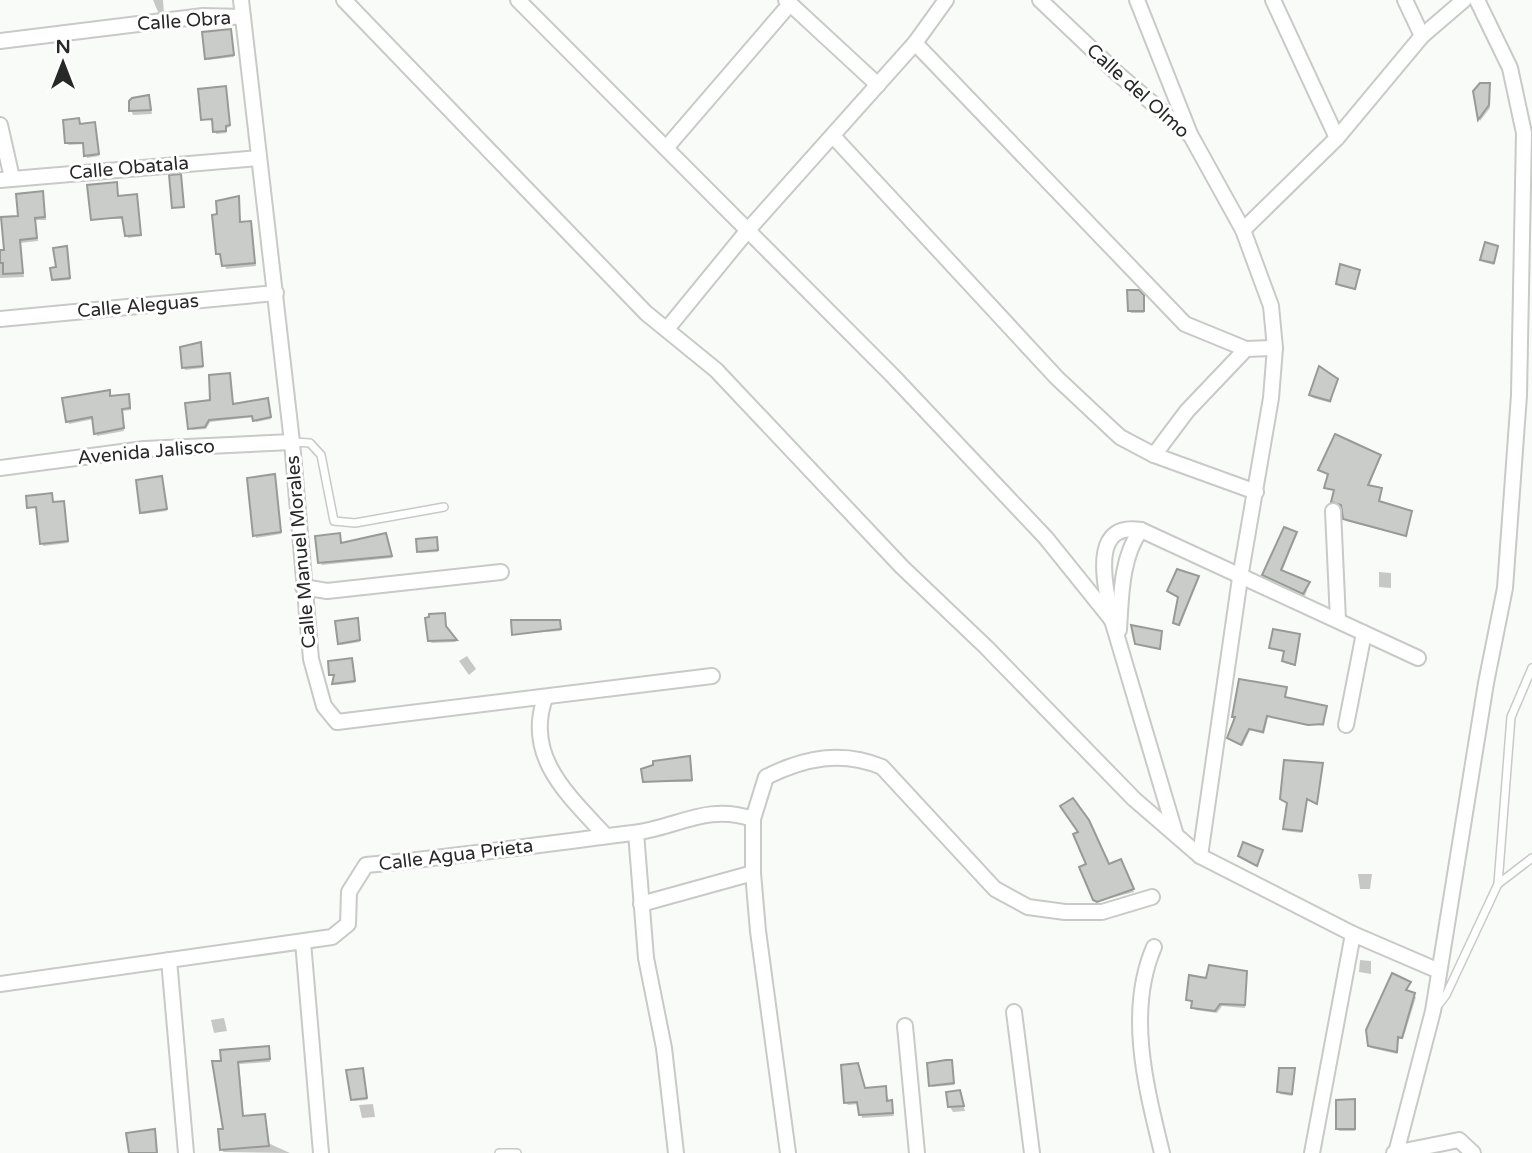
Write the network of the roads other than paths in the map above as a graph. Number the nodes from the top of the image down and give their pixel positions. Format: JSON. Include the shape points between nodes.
{"nodes":[{"id":1,"x":241,"y":0,"type":"edge"},
{"id":2,"x":344,"y":0,"type":"edge"},
{"id":3,"x":518,"y":0,"type":"edge"},
{"id":4,"x":946,"y":0,"type":"edge"},
{"id":5,"x":1040,"y":0,"type":"edge"},
{"id":6,"x":1137,"y":0,"type":"edge"},
{"id":7,"x":1273,"y":0,"type":"edge"},
{"id":8,"x":1405,"y":0,"type":"edge"},
{"id":9,"x":1464,"y":0,"type":"edge"},
{"id":10,"x":1477,"y":0,"type":"edge"},
{"id":11,"x":788,"y":2,"type":"edge"},
{"id":12,"x":243,"y":17,"type":"junction"},
{"id":13,"x":1422,"y":36,"type":"junction"},
{"id":14,"x":0,"y":41,"type":"edge"},
{"id":15,"x":915,"y":43,"type":"junction"},
{"id":16,"x":878,"y":85,"type":"junction"},
{"id":17,"x":0,"y":125,"type":"edge"},
{"id":18,"x":833,"y":136,"type":"junction"},
{"id":19,"x":1191,"y":136,"type":"junction"},
{"id":20,"x":1338,"y":138,"type":"junction"},
{"id":21,"x":666,"y":148,"type":"junction"},
{"id":22,"x":258,"y":158,"type":"junction"},
{"id":23,"x":6,"y":179,"type":"edge"},
{"id":24,"x":748,"y":230,"type":"junction"},
{"id":25,"x":1242,"y":230,"type":"junction"},
{"id":26,"x":276,"y":293,"type":"junction"},
{"id":27,"x":0,"y":319,"type":"edge"},
{"id":28,"x":667,"y":329,"type":"junction"},
{"id":29,"x":1275,"y":348,"type":"junction"},
{"id":30,"x":1246,"y":349,"type":"junction"},
{"id":31,"x":292,"y":442,"type":"junction"},
{"id":32,"x":1154,"y":455,"type":"junction"},
{"id":33,"x":0,"y":468,"type":"edge"},
{"id":34,"x":1256,"y":492,"type":"junction"},
{"id":35,"x":444,"y":507,"type":"dead end"},
{"id":36,"x":1333,"y":511,"type":"dead end"},
{"id":37,"x":1141,"y":530,"type":"junction"},
{"id":38,"x":500,"y":572,"type":"dead end"},
{"id":39,"x":1240,"y":578,"type":"junction"},
{"id":40,"x":303,"y":587,"type":"junction"},
{"id":41,"x":1112,"y":620,"type":"junction"},
{"id":42,"x":1338,"y":620,"type":"junction"},
{"id":43,"x":1364,"y":633,"type":"junction"},
{"id":44,"x":1118,"y":638,"type":"junction"},
{"id":45,"x":1418,"y":658,"type":"dead end"},
{"id":46,"x":1532,"y":668,"type":"edge"},
{"id":47,"x":712,"y":676,"type":"dead end"},
{"id":48,"x":545,"y":698,"type":"junction"},
{"id":49,"x":1346,"y":725,"type":"dead end"},
{"id":50,"x":752,"y":819,"type":"junction"},
{"id":51,"x":636,"y":833,"type":"junction"},
{"id":52,"x":1175,"y":833,"type":"junction"},
{"id":53,"x":606,"y":836,"type":"junction"},
{"id":54,"x":1200,"y":856,"type":"junction"},
{"id":55,"x":1532,"y":858,"type":"edge"},
{"id":56,"x":753,"y":873,"type":"junction"},
{"id":57,"x":1498,"y":884,"type":"junction"},
{"id":58,"x":1152,"y":897,"type":"dead end"},
{"id":59,"x":641,"y":904,"type":"junction"},
{"id":60,"x":1353,"y":934,"type":"junction"},
{"id":61,"x":303,"y":942,"type":"junction"},
{"id":62,"x":1154,"y":947,"type":"dead end"},
{"id":63,"x":169,"y":960,"type":"junction"},
{"id":64,"x":1439,"y":971,"type":"junction"},
{"id":65,"x":0,"y":984,"type":"edge"},
{"id":66,"x":1433,"y":1011,"type":"junction"},
{"id":67,"x":1014,"y":1012,"type":"dead end"},
{"id":68,"x":905,"y":1026,"type":"dead end"},
{"id":69,"x":186,"y":1153,"type":"edge"},
{"id":70,"x":321,"y":1153,"type":"edge"},
{"id":71,"x":499,"y":1153,"type":"edge"},
{"id":72,"x":517,"y":1153,"type":"edge"},
{"id":73,"x":676,"y":1153,"type":"edge"},
{"id":74,"x":788,"y":1153,"type":"edge"},
{"id":75,"x":917,"y":1153,"type":"edge"},
{"id":76,"x":1032,"y":1153,"type":"edge"},
{"id":77,"x":1162,"y":1153,"type":"edge"},
{"id":78,"x":1312,"y":1153,"type":"edge"},
{"id":79,"x":1395,"y":1153,"type":"edge"},
{"id":80,"x":1473,"y":1153,"type":"edge"}],
"edges":[{"from":1,"to":12,"type":"street","name":"Calle Manuel Morales"},
{"from":2,"to":28,"type":"street","via":[[646,313]]},
{"from":3,"to":21,"type":"street"},
{"from":4,"to":15,"type":"street"},
{"from":5,"to":19,"type":"street","name":"Calle del Olmo"},
{"from":6,"to":19,"type":"street"},
{"from":7,"to":20,"type":"street"},
{"from":8,"to":13,"type":"street"},
{"from":9,"to":13,"type":"street"},
{"from":10,"to":64,"type":"street","via":[[1510,68],[1524,133],[1519,395],[1505,588]]},
{"from":11,"to":16,"type":"street"},
{"from":11,"to":21,"type":"street"},
{"from":12,"to":14,"type":"street","name":"Calle Obra","via":[[203,16]]},
{"from":12,"to":22,"type":"street","name":"Calle Manuel Morales"},
{"from":13,"to":20,"type":"street"},
{"from":15,"to":16,"type":"street"},
{"from":15,"to":30,"type":"street","via":[[1185,324]]},
{"from":16,"to":18,"type":"street"},
{"from":17,"to":23,"type":"street"},
{"from":18,"to":24,"type":"street"},
{"from":18,"to":32,"type":"street","via":[[1057,378],[1120,437]]},
{"from":19,"to":25,"type":"street","name":"Calle del Olmo"},
{"from":20,"to":25,"type":"street"},
{"from":21,"to":24,"type":"street"},
{"from":22,"to":23,"type":"street","name":"Calle Obatala"},
{"from":22,"to":26,"type":"street","name":"Calle Manuel Morales"},
{"from":24,"to":28,"type":"street"},
{"from":24,"to":41,"type":"street","via":[[1046,538]]},
{"from":25,"to":29,"type":"street","name":"Calle del Olmo","via":[[1271,306]]},
{"from":26,"to":27,"type":"street","name":"Calle Aleguas"},
{"from":26,"to":31,"type":"street","name":"Calle Manuel Morales"},
{"from":28,"to":52,"type":"street","via":[[716,370],[902,567],[1134,799]]},
{"from":29,"to":30,"type":"street"},
{"from":29,"to":34,"type":"street","name":"Calle del Olmo"},
{"from":30,"to":32,"type":"street","via":[[1187,411]]},
{"from":31,"to":33,"type":"street","name":"Avenida Jalisco","via":[[144,449]]},
{"from":31,"to":35,"type":"lane","via":[[310,443],[321,456],[334,521],[355,523]]},
{"from":31,"to":40,"type":"street","name":"Calle Manuel Morales"},
{"from":32,"to":34,"type":"street"},
{"from":34,"to":39,"type":"street","name":"Calle del Olmo"},
{"from":36,"to":42,"type":"street"},
{"from":37,"to":39,"type":"street"},
{"from":37,"to":41,"type":"street","via":[[1128,528],[1113,536],[1104,553]]},
{"from":37,"to":44,"type":"street","via":[[1133,540],[1128,563]]},
{"from":38,"to":40,"type":"street","via":[[327,591]]},
{"from":39,"to":42,"type":"street"},
{"from":39,"to":54,"type":"street","name":"Calle del Olmo"},
{"from":40,"to":48,"type":"street","name":"Calle Manuel Morales","via":[[313,676],[324,706],[337,722]]},
{"from":41,"to":44,"type":"street"},
{"from":42,"to":43,"type":"street"},
{"from":43,"to":45,"type":"street"},
{"from":43,"to":49,"type":"street"},
{"from":44,"to":52,"type":"street"},
{"from":46,"to":57,"type":"lane","via":[[1511,717]]},
{"from":47,"to":48,"type":"street","name":"Calle Manuel Morales"},
{"from":48,"to":53,"type":"street","via":[[538,738],[558,784]]},
{"from":50,"to":51,"type":"street","name":"Calle Agua Prieta","via":[[735,813],[710,813]]},
{"from":50,"to":56,"type":"street"},
{"from":50,"to":58,"type":"street","via":[[766,777],[808,760],[860,757],[882,767],[995,889],[1028,906],[1102,912]]},
{"from":51,"to":53,"type":"street","name":"Calle Agua Prieta"},
{"from":51,"to":59,"type":"street"},
{"from":52,"to":54,"type":"street"},
{"from":53,"to":61,"type":"street","name":"Calle Agua Prieta","via":[[366,865],[349,892],[348,924],[332,937]]},
{"from":54,"to":60,"type":"street"},
{"from":55,"to":57,"type":"lane"},
{"from":56,"to":59,"type":"street"},
{"from":56,"to":74,"type":"street"},
{"from":57,"to":66,"type":"lane","via":[[1446,995]]},
{"from":59,"to":73,"type":"street"},
{"from":60,"to":64,"type":"street"},
{"from":60,"to":78,"type":"street"},
{"from":61,"to":63,"type":"street","name":"Calle Agua Prieta"},
{"from":61,"to":70,"type":"street"},
{"from":62,"to":77,"type":"street","via":[[1140,986],[1140,1034]]},
{"from":63,"to":65,"type":"street","name":"Calle Agua Prieta"},
{"from":63,"to":69,"type":"street"},
{"from":64,"to":66,"type":"street"},
{"from":66,"to":79,"type":"street"},
{"from":67,"to":76,"type":"street"},
{"from":68,"to":75,"type":"street"},
{"from":71,"to":72,"type":"lane"},
{"from":79,"to":80,"type":"street","via":[[1460,1140]]}]}
